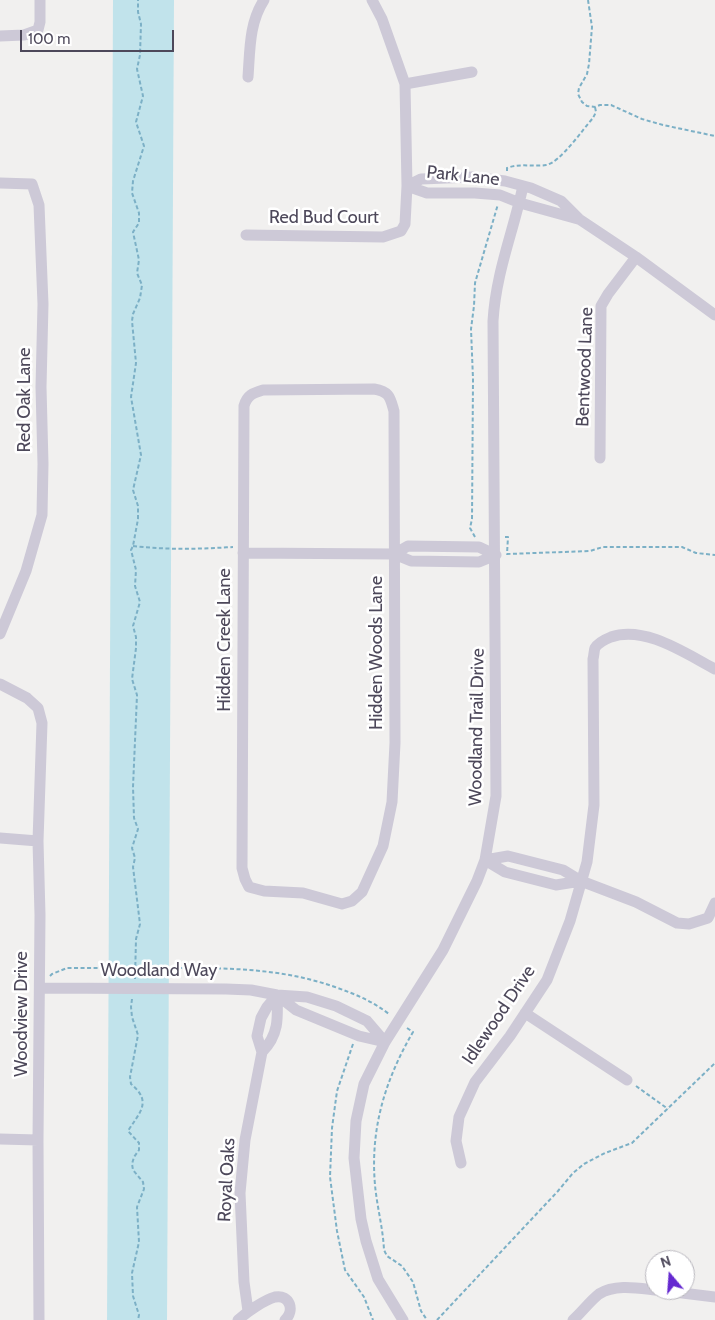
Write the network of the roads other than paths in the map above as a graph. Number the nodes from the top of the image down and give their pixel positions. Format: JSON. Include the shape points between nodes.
{"nodes":[{"id":1,"x":40,"y":0,"type":"edge"},
{"id":2,"x":264,"y":0,"type":"edge"},
{"id":3,"x":372,"y":0,"type":"edge"},
{"id":4,"x":0,"y":36,"type":"edge"},
{"id":5,"x":472,"y":72,"type":"dead end"},
{"id":6,"x":248,"y":77,"type":"dead end"},
{"id":7,"x":405,"y":84,"type":"junction"},
{"id":8,"x":4,"y":183,"type":"edge"},
{"id":9,"x":407,"y":186,"type":"junction"},
{"id":10,"x":523,"y":186,"type":"junction"},
{"id":11,"x":520,"y":203,"type":"junction"},
{"id":12,"x":579,"y":219,"type":"junction"},
{"id":13,"x":246,"y":235,"type":"dead end"},
{"id":14,"x":636,"y":257,"type":"junction"},
{"id":15,"x":715,"y":315,"type":"edge"},
{"id":16,"x":250,"y":394,"type":"joint"},
{"id":17,"x":600,"y":458,"type":"dead end"},
{"id":18,"x":243,"y":550,"type":"junction"},
{"id":19,"x":394,"y":554,"type":"junction"},
{"id":20,"x":496,"y":555,"type":"junction"},
{"id":21,"x":0,"y":634,"type":"edge"},
{"id":22,"x":715,"y":669,"type":"edge"},
{"id":23,"x":0,"y":684,"type":"edge"},
{"id":24,"x":0,"y":838,"type":"edge"},
{"id":25,"x":38,"y":841,"type":"junction"},
{"id":26,"x":486,"y":860,"type":"junction"},
{"id":27,"x":581,"y":881,"type":"junction"},
{"id":28,"x":352,"y":901,"type":"joint"},
{"id":29,"x":715,"y":904,"type":"edge"},
{"id":30,"x":40,"y":988,"type":"junction"},
{"id":31,"x":278,"y":995,"type":"junction"},
{"id":32,"x":525,"y":1013,"type":"junction"},
{"id":33,"x":384,"y":1042,"type":"junction"},
{"id":34,"x":262,"y":1052,"type":"junction"},
{"id":35,"x":627,"y":1080,"type":"road end"},
{"id":36,"x":0,"y":1139,"type":"edge"},
{"id":37,"x":38,"y":1140,"type":"junction"},
{"id":38,"x":461,"y":1163,"type":"dead end"},
{"id":39,"x":645,"y":1289,"type":"edge"},
{"id":40,"x":695,"y":1295,"type":"edge"},
{"id":41,"x":715,"y":1297,"type":"edge"},
{"id":42,"x":248,"y":1311,"type":"junction"},
{"id":43,"x":40,"y":1320,"type":"edge"},
{"id":44,"x":238,"y":1320,"type":"edge"},
{"id":45,"x":285,"y":1320,"type":"edge"},
{"id":46,"x":403,"y":1320,"type":"edge"},
{"id":47,"x":573,"y":1320,"type":"edge"}],
"edges":[{"from":1,"to":4,"type":"street","via":[[38,30],[24,35]]},
{"from":2,"to":6,"type":"street","via":[[257,12],[251,37]]},
{"from":3,"to":7,"type":"street"},
{"from":5,"to":7,"type":"street"},
{"from":7,"to":9,"type":"street"},
{"from":8,"to":21,"type":"street","name":"Red Oak Lane","via":[[32,184],[39,204],[43,464],[42,515],[26,571]]},
{"from":9,"to":10,"type":"street","name":"Park Lane","via":[[421,179],[472,176]]},
{"from":9,"to":11,"type":"street","name":"Park Lane","via":[[426,192],[500,195]]},
{"from":9,"to":13,"type":"street","name":"Red Bud Court","via":[[401,231],[383,237]]},
{"from":10,"to":11,"type":"street","name":"Woodland Trail Drive"},
{"from":10,"to":12,"type":"street","name":"Park Lane","via":[[561,200]]},
{"from":11,"to":12,"type":"street","name":"Park Lane"},
{"from":11,"to":20,"type":"street","name":"Woodland Trail Drive","via":[[495,298]]},
{"from":12,"to":14,"type":"street","name":"Park Lane"},
{"from":14,"to":15,"type":"street","name":"Park Lane"},
{"from":14,"to":17,"type":"street","name":"Bentwood Lane","via":[[602,306]]},
{"from":16,"to":18,"type":"street","name":"Hidden Creek Lane","via":[[244,406]]},
{"from":16,"to":19,"type":"street","name":"Hidden Woods Lane","via":[[264,390],[374,390],[384,391],[389,396],[394,411]]},
{"from":18,"to":19,"type":"street"},
{"from":18,"to":28,"type":"street","name":"Hidden Creek Lane","via":[[242,868],[245,879],[249,887],[264,891],[303,894],[342,904]]},
{"from":19,"to":20,"type":"street","via":[[411,561],[479,562]]},
{"from":19,"to":28,"type":"street","name":"Hidden Woods Lane","via":[[395,743],[392,802],[383,846],[362,892]]},
{"from":20,"to":26,"type":"street","name":"Woodland Trail Drive","via":[[496,796]]},
{"from":22,"to":27,"type":"street","name":"Idlewood Drive","via":[[646,636],[615,636],[605,639],[595,648],[594,805],[587,862]]},
{"from":23,"to":25,"type":"street","name":"Woodview Drive","via":[[27,698],[38,708],[42,723]]},
{"from":24,"to":25,"type":"street"},
{"from":25,"to":30,"type":"street","name":"Woodview Drive"},
{"from":26,"to":27,"type":"street","via":[[508,856],[563,870]]},
{"from":26,"to":27,"type":"street","via":[[505,872],[556,885]]},
{"from":26,"to":33,"type":"street","name":"Woodland Trail Drive","via":[[443,950]]},
{"from":27,"to":29,"type":"street","via":[[636,902],[678,924],[708,918]]},
{"from":27,"to":32,"type":"street","name":"Idlewood Drive","via":[[570,921],[547,980]]},
{"from":30,"to":31,"type":"street","name":"Woodland Way","via":[[226,989]]},
{"from":30,"to":37,"type":"street","name":"Woodview Drive"},
{"from":31,"to":33,"type":"street","name":"Woodland Way","via":[[296,1010],[359,1036]]},
{"from":31,"to":33,"type":"street","name":"Woodland Way","via":[[307,997],[336,1006],[367,1021]]},
{"from":31,"to":34,"type":"street","name":"Royal Oaks","via":[[278,1021],[271,1043]]},
{"from":31,"to":34,"type":"street","name":"Royal Oaks","via":[[261,1018],[257,1036]]},
{"from":32,"to":35,"type":"street"},
{"from":32,"to":38,"type":"street","name":"Idlewood Drive","via":[[475,1082],[459,1117],[456,1141]]},
{"from":33,"to":46,"type":"street","name":"Woodland Trail Drive","via":[[364,1084],[356,1121],[354,1158],[366,1241],[378,1278]]},
{"from":34,"to":42,"type":"street","name":"Royal Oaks","via":[[245,1140],[240,1193]]},
{"from":36,"to":37,"type":"street"},
{"from":37,"to":43,"type":"street","name":"Woodview Drive"},
{"from":39,"to":47,"type":"street","via":[[611,1289],[599,1294]]},
{"from":40,"to":41,"type":"street"},
{"from":42,"to":44,"type":"street"},
{"from":42,"to":45,"type":"street","via":[[276,1297],[284,1298],[291,1308]]}]}
